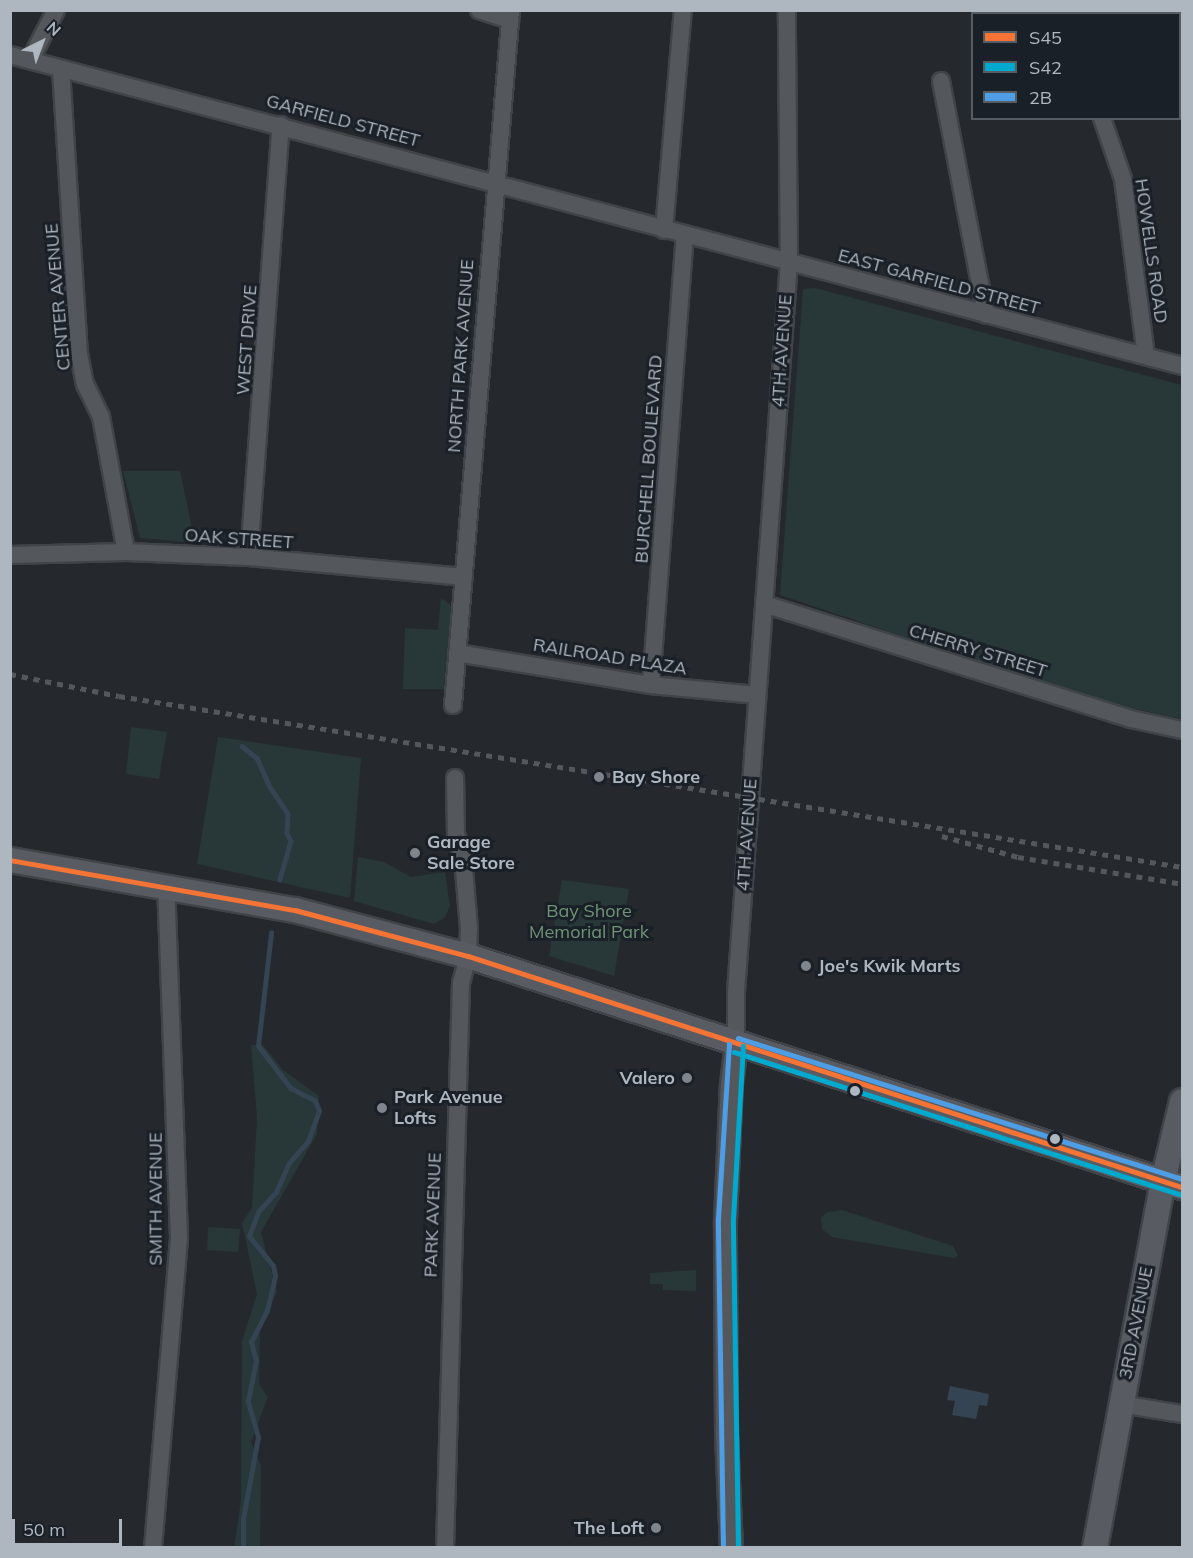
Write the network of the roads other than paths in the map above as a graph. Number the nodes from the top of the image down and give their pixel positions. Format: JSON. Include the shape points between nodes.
{"nodes":[{"id":1,"x":56,"y":10,"type":"edge"},
{"id":2,"x":479,"y":10,"type":"edge"},
{"id":3,"x":683,"y":10,"type":"edge"},
{"id":4,"x":787,"y":10,"type":"edge"},
{"id":5,"x":511,"y":15,"type":"edge"},
{"id":6,"x":10,"y":55,"type":"edge"},
{"id":7,"x":30,"y":60,"type":"junction"},
{"id":8,"x":61,"y":69,"type":"junction"},
{"id":9,"x":941,"y":81,"type":"dead end"},
{"id":10,"x":1103,"y":120,"type":"edge"},
{"id":11,"x":281,"y":125,"type":"junction"},
{"id":12,"x":494,"y":181,"type":"junction"},
{"id":13,"x":664,"y":230,"type":"junction"},
{"id":14,"x":686,"y":236,"type":"junction"},
{"id":15,"x":789,"y":262,"type":"junction"},
{"id":16,"x":986,"y":315,"type":"junction"},
{"id":17,"x":1146,"y":355,"type":"junction"},
{"id":18,"x":1182,"y":366,"type":"edge"},
{"id":19,"x":126,"y":552,"type":"junction"},
{"id":20,"x":10,"y":555,"type":"edge"},
{"id":21,"x":249,"y":558,"type":"junction"},
{"id":22,"x":464,"y":577,"type":"junction"},
{"id":23,"x":764,"y":604,"type":"junction"},
{"id":24,"x":458,"y":652,"type":"junction"},
{"id":25,"x":651,"y":685,"type":"junction"},
{"id":26,"x":757,"y":695,"type":"junction"},
{"id":27,"x":453,"y":705,"type":"dead end"},
{"id":28,"x":1182,"y":730,"type":"edge"},
{"id":29,"x":455,"y":778,"type":"dead end"},
{"id":30,"x":10,"y":860,"type":"edge"},
{"id":31,"x":166,"y":885,"type":"junction"},
{"id":32,"x":468,"y":956,"type":"junction"},
{"id":33,"x":736,"y":1046,"type":"junction"},
{"id":34,"x":1182,"y":1101,"type":"edge"},
{"id":35,"x":1173,"y":1184,"type":"edge"},
{"id":36,"x":1120,"y":1404,"type":"junction"},
{"id":37,"x":1182,"y":1414,"type":"edge"},
{"id":38,"x":153,"y":1548,"type":"edge"},
{"id":39,"x":445,"y":1548,"type":"edge"},
{"id":40,"x":731,"y":1548,"type":"edge"},
{"id":41,"x":1095,"y":1548,"type":"edge"}],
"edges":[{"from":1,"to":7,"type":"street"},
{"from":2,"to":5,"type":"street"},
{"from":3,"to":13,"type":"street"},
{"from":4,"to":15,"type":"street","name":"4TH AVENUE"},
{"from":5,"to":12,"type":"street","name":"NORTH PARK AVENUE"},
{"from":6,"to":7,"type":"street","name":"GARFIELD STREET"},
{"from":7,"to":8,"type":"street","name":"GARFIELD STREET"},
{"from":8,"to":11,"type":"street","name":"GARFIELD STREET"},
{"from":8,"to":19,"type":"street","name":"CENTER AVENUE","via":[[79,354],[85,384],[101,417]]},
{"from":9,"to":16,"type":"street"},
{"from":10,"to":17,"type":"street","name":"HOWELLS ROAD","via":[[1123,179]]},
{"from":11,"to":12,"type":"street","name":"GARFIELD STREET"},
{"from":11,"to":21,"type":"street","name":"WEST DRIVE"},
{"from":12,"to":13,"type":"street","name":"GARFIELD STREET"},
{"from":12,"to":22,"type":"street","name":"NORTH PARK AVENUE"},
{"from":13,"to":14,"type":"street","name":"GARFIELD STREET"},
{"from":14,"to":15,"type":"street","name":"EAST GARFIELD STREET"},
{"from":14,"to":25,"type":"street","name":"BURCHELL BOULEVARD"},
{"from":15,"to":16,"type":"street","name":"EAST GARFIELD STREET"},
{"from":15,"to":23,"type":"street","name":"4TH AVENUE"},
{"from":16,"to":17,"type":"street","name":"EAST GARFIELD STREET"},
{"from":17,"to":18,"type":"street","name":"EAST GARFIELD STREET"},
{"from":19,"to":20,"type":"street","name":"OAK STREET"},
{"from":19,"to":21,"type":"street","name":"OAK STREET"},
{"from":21,"to":22,"type":"street","name":"OAK STREET"},
{"from":22,"to":24,"type":"street","name":"NORTH PARK AVENUE"},
{"from":23,"to":26,"type":"street","name":"4TH AVENUE"},
{"from":23,"to":28,"type":"street","name":"CHERRY STREET","via":[[1131,719]]},
{"from":24,"to":25,"type":"street","name":"RAILROAD PLAZA"},
{"from":24,"to":27,"type":"street","name":"NORTH PARK AVENUE"},
{"from":25,"to":26,"type":"street","name":"RAILROAD PLAZA"},
{"from":26,"to":33,"type":"street","name":"4TH AVENUE"},
{"from":29,"to":32,"type":"street","name":"PARK AVENUE","via":[[456,834],[463,858]]},
{"from":30,"to":31,"type":"main road"},
{"from":31,"to":32,"type":"main road","via":[[295,910]]},
{"from":31,"to":38,"type":"street","name":"SMITH AVENUE","via":[[179,1238]]},
{"from":32,"to":33,"type":"main road"},
{"from":32,"to":39,"type":"street","name":"PARK AVENUE","via":[[461,982]]},
{"from":33,"to":35,"type":"main road"},
{"from":33,"to":40,"type":"street","name":"4TH AVENUE","via":[[725,1219]]},
{"from":34,"to":35,"type":"main road","name":"3RD AVENUE"},
{"from":35,"to":36,"type":"main road","name":"3RD AVENUE"},
{"from":36,"to":37,"type":"street"},
{"from":36,"to":41,"type":"main road","name":"3RD AVENUE"}]}
